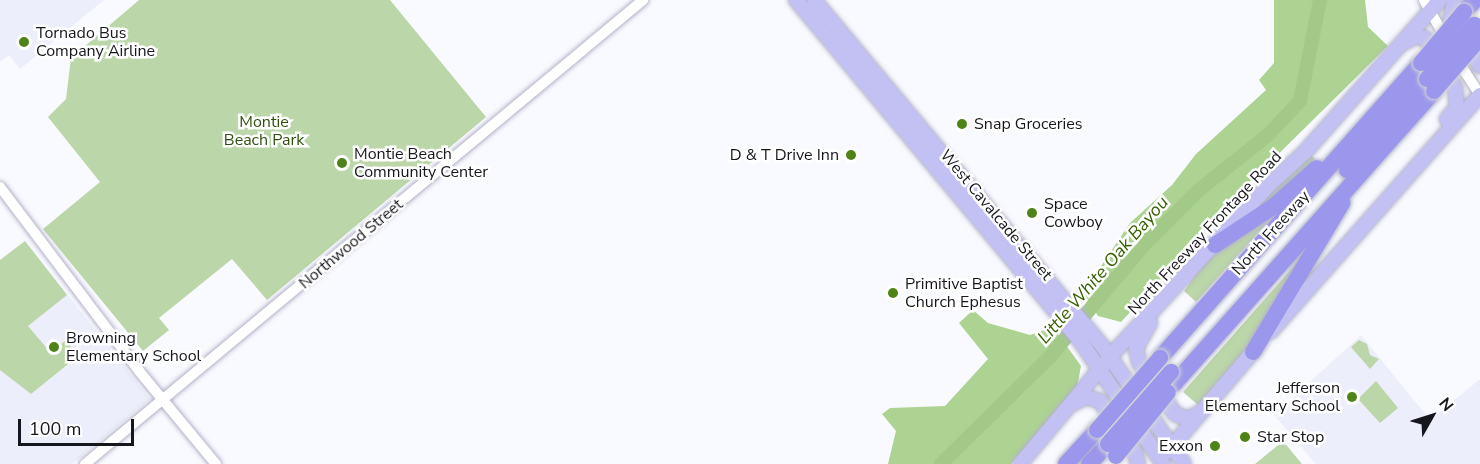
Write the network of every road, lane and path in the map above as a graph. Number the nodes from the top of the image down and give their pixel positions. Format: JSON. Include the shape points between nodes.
{"nodes":[{"id":1,"x":643,"y":0,"type":"edge"},
{"id":2,"x":796,"y":0,"type":"edge"},
{"id":3,"x":814,"y":0,"type":"edge"},
{"id":4,"x":1431,"y":4,"type":"edge"},
{"id":5,"x":1471,"y":16,"type":"edge"},
{"id":6,"x":1401,"y":44,"type":"junction"},
{"id":7,"x":1480,"y":66,"type":"edge"},
{"id":8,"x":1430,"y":85,"type":"junction"},
{"id":9,"x":1480,"y":95,"type":"edge"},
{"id":10,"x":1371,"y":120,"type":"junction"},
{"id":11,"x":1433,"y":147,"type":"junction"},
{"id":12,"x":1349,"y":185,"type":"junction"},
{"id":13,"x":0,"y":187,"type":"edge"},
{"id":14,"x":1215,"y":245,"type":"junction"},
{"id":15,"x":1036,"y":277,"type":"junction"},
{"id":16,"x":1158,"y":308,"type":"junction"},
{"id":17,"x":1087,"y":338,"type":"junction"},
{"id":18,"x":1253,"y":352,"type":"junction"},
{"id":19,"x":1111,"y":356,"type":"junction"},
{"id":20,"x":1100,"y":368,"type":"junction"},
{"id":21,"x":1173,"y":378,"type":"junction"},
{"id":22,"x":163,"y":399,"type":"junction"},
{"id":23,"x":1068,"y":407,"type":"junction"},
{"id":24,"x":1201,"y":412,"type":"junction"},
{"id":25,"x":1172,"y":446,"type":"junction"},
{"id":26,"x":1111,"y":455,"type":"edge"},
{"id":27,"x":1160,"y":462,"type":"edge"},
{"id":28,"x":85,"y":464,"type":"edge"},
{"id":29,"x":216,"y":464,"type":"edge"},
{"id":30,"x":1020,"y":464,"type":"edge"},
{"id":31,"x":1066,"y":464,"type":"edge"},
{"id":32,"x":1089,"y":464,"type":"edge"},
{"id":33,"x":1138,"y":464,"type":"edge"},
{"id":34,"x":1184,"y":464,"type":"edge"}],
"edges":[{"from":1,"to":22,"type":"street","name":"Northwood Street"},
{"from":2,"to":15,"type":"main road","name":"West Cavalcade Street"},
{"from":3,"to":15,"type":"main road","name":"West Cavalcade Street"},
{"from":4,"to":6,"type":"main road","name":"North Freeway Frontage Road"},
{"from":4,"to":9,"type":"street"},
{"from":5,"to":7,"type":"main road","via":[[1451,18]]},
{"from":5,"to":8,"type":"highway","name":"North Freeway","bridge":true},
{"from":5,"to":10,"type":"highway","name":"North Freeway","bridge":true,"via":[[1421,63]]},
{"from":6,"to":11,"type":"main road","via":[[1417,36],[1425,38],[1457,92],[1457,107],[1431,138]]},
{"from":6,"to":14,"type":"main road","name":"North Freeway Frontage Road"},
{"from":8,"to":12,"type":"highway","name":"North Freeway"},
{"from":8,"to":21,"type":"highway","name":"North Freeway"},
{"from":9,"to":11,"type":"main road"},
{"from":10,"to":14,"type":"highway","via":[[1274,206]]},
{"from":10,"to":31,"type":"highway","name":"North Freeway","bridge":true},
{"from":11,"to":18,"type":"main road"},
{"from":12,"to":18,"type":"highway","via":[[1339,211]]},
{"from":12,"to":21,"type":"highway","name":"North Freeway"},
{"from":13,"to":22,"type":"street"},
{"from":14,"to":16,"type":"main road","name":"North Freeway Frontage Road"},
{"from":15,"to":17,"type":"main road","name":"West Cavalcade Street"},
{"from":16,"to":19,"type":"main road","name":"North Freeway Frontage Road"},
{"from":16,"to":24,"type":"main road","via":[[1138,344],[1137,358],[1175,414],[1188,419]]},
{"from":17,"to":19,"type":"main road","name":"West Cavalcade Street"},
{"from":17,"to":20,"type":"main road","name":"West Cavalcade Street"},
{"from":18,"to":24,"type":"main road"},
{"from":19,"to":20,"type":"main road","name":"North Freeway Frontage Road"},
{"from":19,"to":25,"type":"main road","name":"West Cavalcade Street"},
{"from":20,"to":23,"type":"main road","name":"North Freeway Frontage Road"},
{"from":20,"to":27,"type":"main road","name":"West Cavalcade Street"},
{"from":21,"to":26,"type":"highway","name":"North Freeway","bridge":true},
{"from":22,"to":28,"type":"street","name":"Northwood Street"},
{"from":22,"to":29,"type":"street"},
{"from":23,"to":30,"type":"main road","name":"North Freeway Frontage Road"},
{"from":23,"to":33,"type":"main road","via":[[1086,397],[1098,400],[1135,453]]},
{"from":24,"to":25,"type":"main road"},
{"from":25,"to":27,"type":"main road"},
{"from":25,"to":34,"type":"main road","name":"West Cavalcade Street"},
{"from":26,"to":32,"type":"highway","name":"North Freeway"}]}
